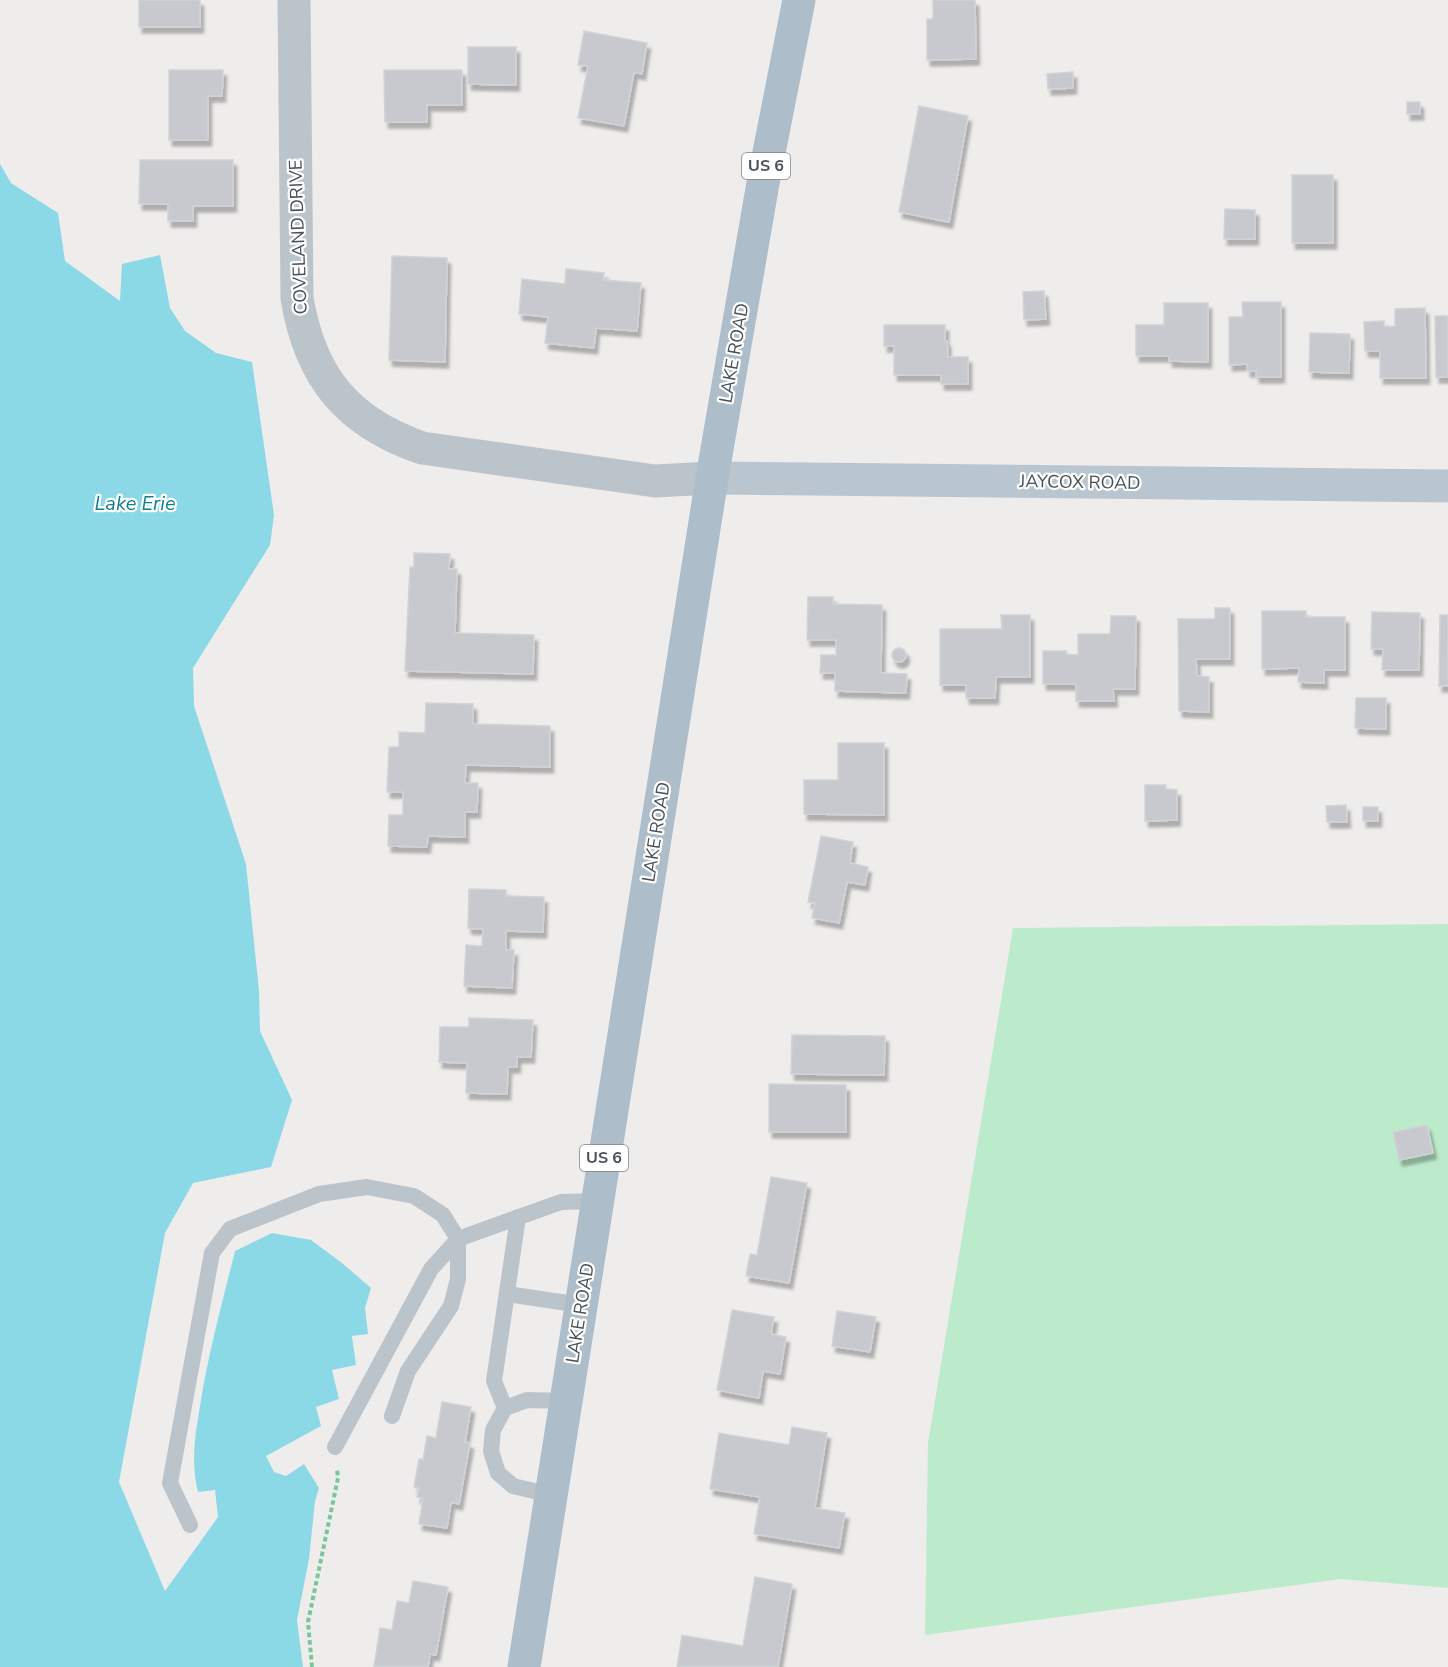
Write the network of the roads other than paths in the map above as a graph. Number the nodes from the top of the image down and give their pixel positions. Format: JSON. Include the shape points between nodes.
{"nodes":[{"id":1,"x":294,"y":0,"type":"edge"},
{"id":2,"x":799,"y":0,"type":"edge"},
{"id":3,"x":712,"y":478,"type":"junction"},
{"id":4,"x":1448,"y":486,"type":"edge"},
{"id":5,"x":598,"y":1201,"type":"junction"},
{"id":6,"x":518,"y":1217,"type":"junction"},
{"id":7,"x":458,"y":1239,"type":"junction"},
{"id":8,"x":507,"y":1294,"type":"junction"},
{"id":9,"x":581,"y":1305,"type":"junction"},
{"id":10,"x":566,"y":1401,"type":"junction"},
{"id":11,"x":505,"y":1408,"type":"junction"},
{"id":12,"x":392,"y":1416,"type":"dead end"},
{"id":13,"x":335,"y":1447,"type":"road end"},
{"id":14,"x":551,"y":1496,"type":"junction"},
{"id":15,"x":190,"y":1525,"type":"dead end"},
{"id":16,"x":524,"y":1667,"type":"edge"}],
"edges":[{"from":1,"to":3,"type":"street","name":"COVELAND DRIVE","via":[[297,298],[312,355],[346,404],[394,438],[422,448],[655,481]]},
{"from":2,"to":3,"type":"main road","name":"LAKE ROAD","number":"US 6"},
{"from":3,"to":4,"type":"street","name":"JAYCOX ROAD"},
{"from":3,"to":5,"type":"main road","name":"LAKE ROAD","number":"US 6"},
{"from":5,"to":6,"type":"lane","via":[[561,1202]]},
{"from":5,"to":9,"type":"main road","name":"LAKE ROAD","number":"US 6"},
{"from":6,"to":7,"type":"lane"},
{"from":6,"to":8,"type":"lane"},
{"from":7,"to":12,"type":"lane","via":[[458,1279],[451,1306],[408,1371]]},
{"from":7,"to":13,"type":"lane","via":[[431,1269]]},
{"from":7,"to":15,"type":"lane","via":[[444,1215],[414,1196],[367,1187],[319,1194],[230,1229],[212,1253],[170,1483]]},
{"from":8,"to":9,"type":"lane"},
{"from":8,"to":11,"type":"lane","via":[[494,1381]]},
{"from":9,"to":10,"type":"main road","name":"LAKE ROAD","number":"US 6"},
{"from":10,"to":11,"type":"lane","via":[[527,1400]]},
{"from":10,"to":14,"type":"main road","name":"LAKE ROAD","number":"US 6"},
{"from":11,"to":14,"type":"lane","via":[[493,1430],[491,1451],[498,1473],[513,1486]]},
{"from":14,"to":16,"type":"main road","name":"LAKE ROAD","number":"US 6"}]}
